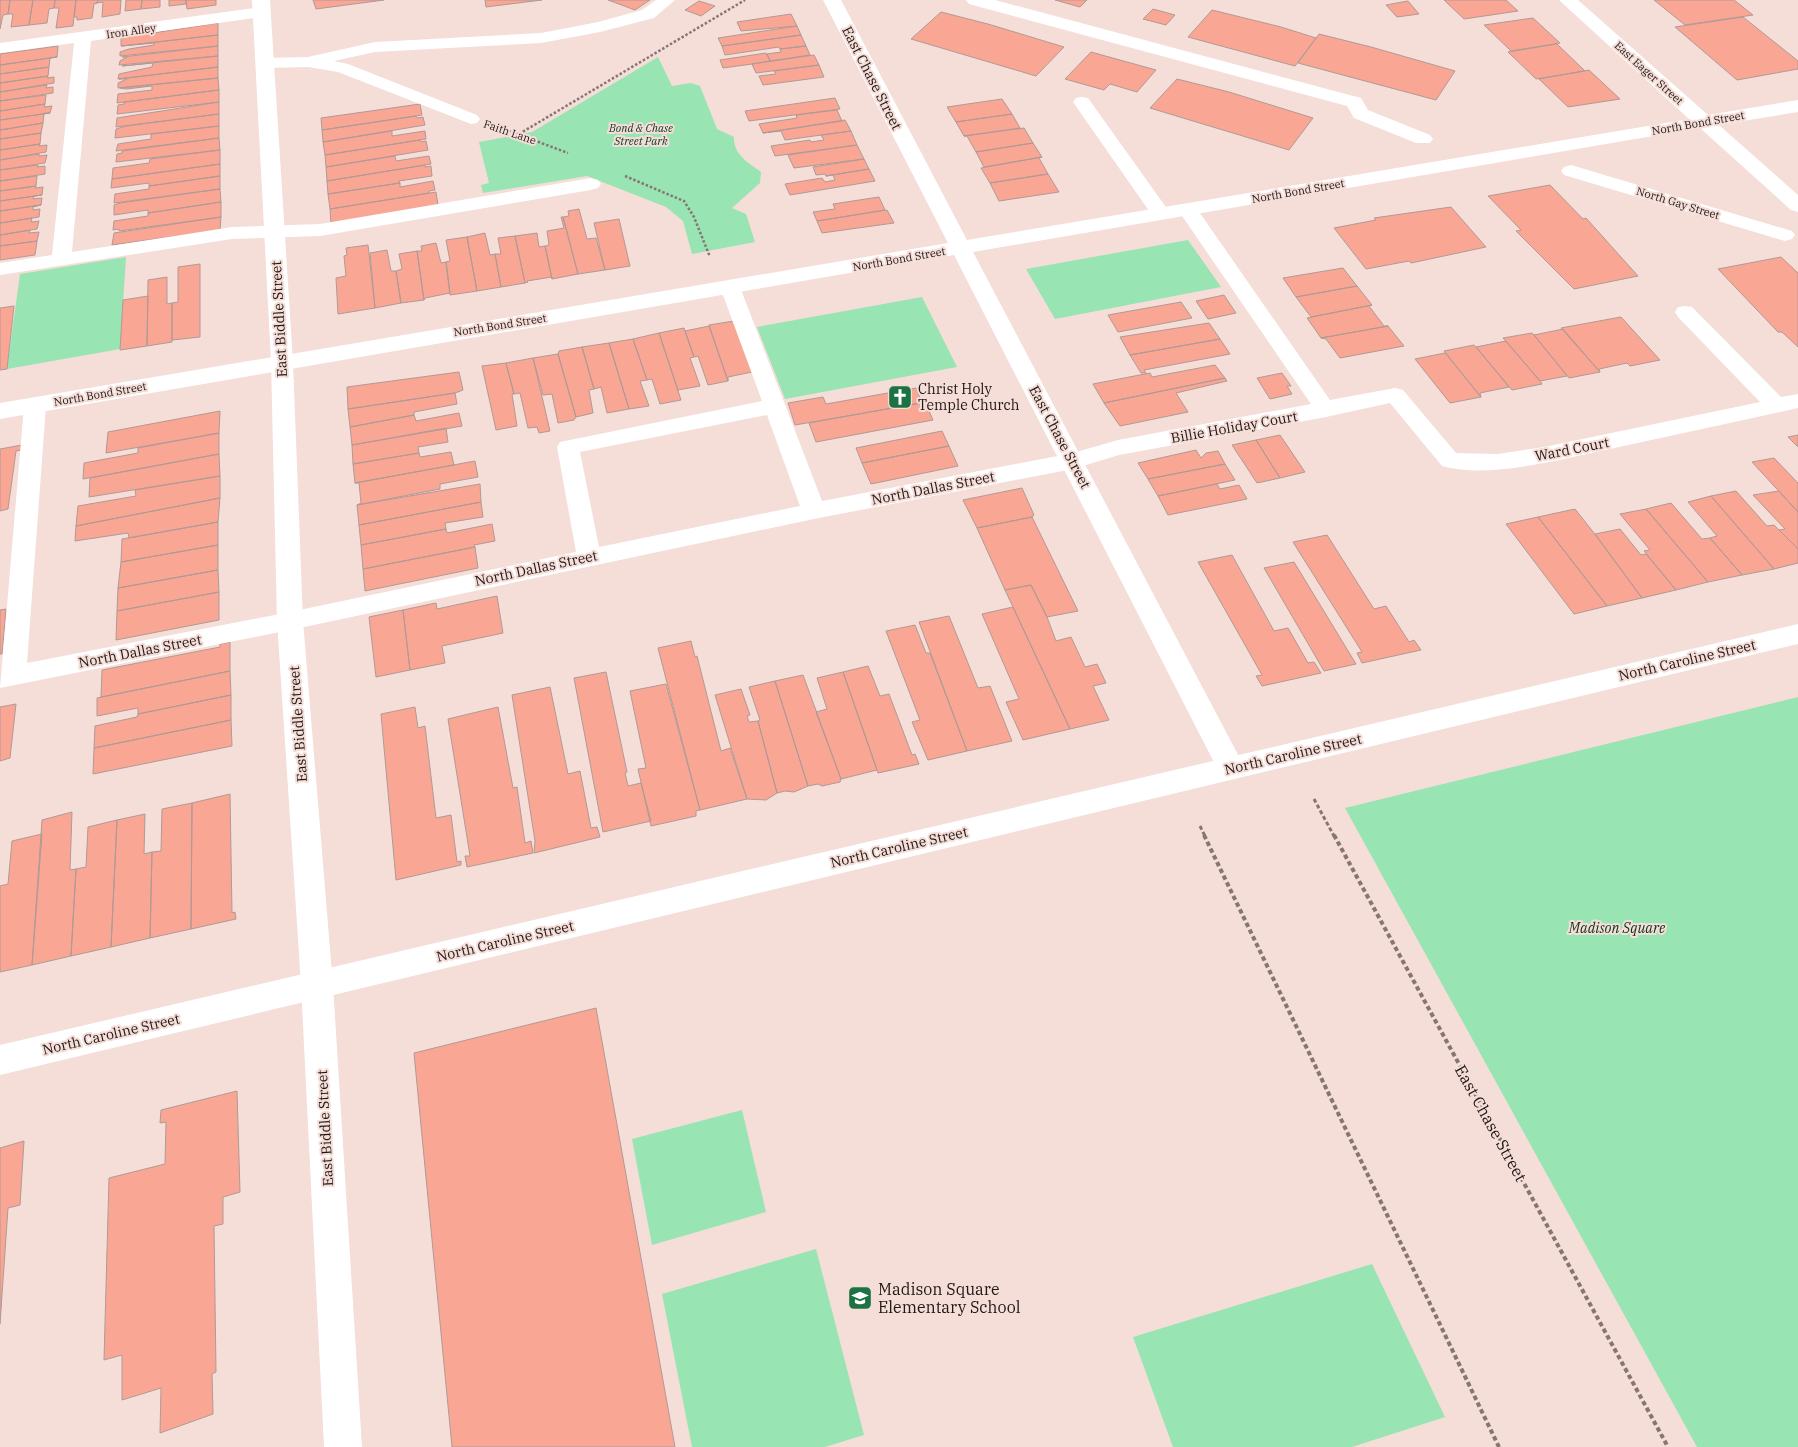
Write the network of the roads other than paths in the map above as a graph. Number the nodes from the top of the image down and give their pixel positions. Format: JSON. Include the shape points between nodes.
{"nodes":[{"id":1,"x":667,"y":0,"type":"edge"},
{"id":2,"x":832,"y":0,"type":"edge"},
{"id":3,"x":975,"y":0,"type":"edge"},
{"id":4,"x":1568,"y":0,"type":"edge"},
{"id":5,"x":262,"y":6,"type":"edge"},
{"id":6,"x":83,"y":38,"type":"junction"},
{"id":7,"x":0,"y":48,"type":"edge"},
{"id":8,"x":308,"y":62,"type":"junction"},
{"id":9,"x":265,"y":64,"type":"junction"},
{"id":10,"x":1082,"y":102,"type":"dead end"},
{"id":11,"x":1798,"y":106,"type":"edge"},
{"id":12,"x":471,"y":120,"type":"road end"},
{"id":13,"x":1705,"y":122,"type":"junction"},
{"id":14,"x":1423,"y":139,"type":"dead end"},
{"id":15,"x":1571,"y":171,"type":"dead end"},
{"id":16,"x":591,"y":184,"type":"dead end"},
{"id":17,"x":1798,"y":206,"type":"edge"},
{"id":18,"x":1188,"y":210,"type":"junction"},
{"id":19,"x":1161,"y":214,"type":"junction"},
{"id":20,"x":275,"y":231,"type":"junction"},
{"id":21,"x":1785,"y":235,"type":"dead end"},
{"id":22,"x":961,"y":248,"type":"junction"},
{"id":23,"x":61,"y":260,"type":"junction"},
{"id":24,"x":0,"y":269,"type":"edge"},
{"id":25,"x":730,"y":287,"type":"junction"},
{"id":26,"x":1685,"y":312,"type":"dead end"},
{"id":27,"x":282,"y":362,"type":"junction"},
{"id":28,"x":1395,"y":395,"type":"joint"},
{"id":29,"x":1788,"y":403,"type":"edge"},
{"id":30,"x":35,"y":406,"type":"junction"},
{"id":31,"x":775,"y":406,"type":"junction"},
{"id":32,"x":1326,"y":410,"type":"junction"},
{"id":33,"x":0,"y":411,"type":"edge"},
{"id":34,"x":1073,"y":461,"type":"junction"},
{"id":35,"x":814,"y":511,"type":"junction"},
{"id":36,"x":589,"y":557,"type":"junction"},
{"id":37,"x":11,"y":562,"type":"edge"},
{"id":38,"x":290,"y":621,"type":"junction"},
{"id":39,"x":1798,"y":634,"type":"edge"},
{"id":40,"x":6,"y":677,"type":"edge"},
{"id":41,"x":1231,"y":768,"type":"junction"},
{"id":42,"x":317,"y":985,"type":"junction"},
{"id":43,"x":0,"y":1060,"type":"edge"},
{"id":44,"x":343,"y":1447,"type":"edge"}],
"edges":[{"from":1,"to":8,"type":"lane","via":[[648,14],[540,38],[375,47]]},
{"from":2,"to":22,"type":"street","name":"East Chase Street"},
{"from":3,"to":14,"type":"street","via":[[1354,102],[1360,114]]},
{"from":4,"to":13,"type":"street","name":"East Eager Street"},
{"from":5,"to":6,"type":"lane","name":"Iron Alley"},
{"from":5,"to":9,"type":"street","name":"East Biddle Street"},
{"from":6,"to":7,"type":"lane","name":"Iron Alley"},
{"from":6,"to":23,"type":"lane"},
{"from":8,"to":9,"type":"lane","name":"Faith Lane"},
{"from":8,"to":12,"type":"lane","name":"Faith Lane","via":[[342,68]]},
{"from":9,"to":20,"type":"street","name":"East Biddle Street"},
{"from":10,"to":19,"type":"lane"},
{"from":11,"to":13,"type":"street","name":"North Bond Street"},
{"from":13,"to":17,"type":"street","name":"East Eager Street"},
{"from":13,"to":18,"type":"street","name":"North Bond Street"},
{"from":15,"to":21,"type":"street","name":"North Gay Street"},
{"from":16,"to":20,"type":"lane","via":[[345,226]]},
{"from":18,"to":19,"type":"street","name":"North Bond Street"},
{"from":18,"to":32,"type":"lane"},
{"from":19,"to":22,"type":"street","name":"North Bond Street"},
{"from":20,"to":23,"type":"lane","via":[[232,233]]},
{"from":20,"to":27,"type":"street","name":"East Biddle Street"},
{"from":22,"to":25,"type":"street","name":"North Bond Street"},
{"from":22,"to":34,"type":"street","name":"East Chase Street"},
{"from":23,"to":24,"type":"lane"},
{"from":25,"to":27,"type":"street","name":"North Bond Street"},
{"from":25,"to":31,"type":"lane"},
{"from":26,"to":29,"type":"lane","name":"Ward Court"},
{"from":27,"to":30,"type":"street","name":"North Bond Street"},
{"from":27,"to":38,"type":"street","name":"East Biddle Street"},
{"from":28,"to":29,"type":"lane","name":"Ward Court","via":[[1450,461],[1498,462]]},
{"from":28,"to":32,"type":"lane","name":"Billie Holiday Court"},
{"from":30,"to":33,"type":"street","name":"North Bond Street"},
{"from":30,"to":37,"type":"lane"},
{"from":31,"to":35,"type":"lane"},
{"from":31,"to":36,"type":"lane","via":[[568,447]]},
{"from":32,"to":34,"type":"lane","name":"Billie Holiday Court","via":[[1118,448]]},
{"from":34,"to":35,"type":"lane","name":"North Dallas Street"},
{"from":34,"to":41,"type":"street","name":"East Chase Street"},
{"from":35,"to":36,"type":"lane","name":"North Dallas Street"},
{"from":36,"to":38,"type":"lane","name":"North Dallas Street"},
{"from":37,"to":40,"type":"lane"},
{"from":38,"to":40,"type":"lane","name":"North Dallas Street"},
{"from":38,"to":42,"type":"street","name":"East Biddle Street"},
{"from":39,"to":41,"type":"street","name":"North Caroline Street"},
{"from":41,"to":42,"type":"street","name":"North Caroline Street"},
{"from":42,"to":43,"type":"street","name":"North Caroline Street"},
{"from":42,"to":44,"type":"street","name":"East Biddle Street"}]}
